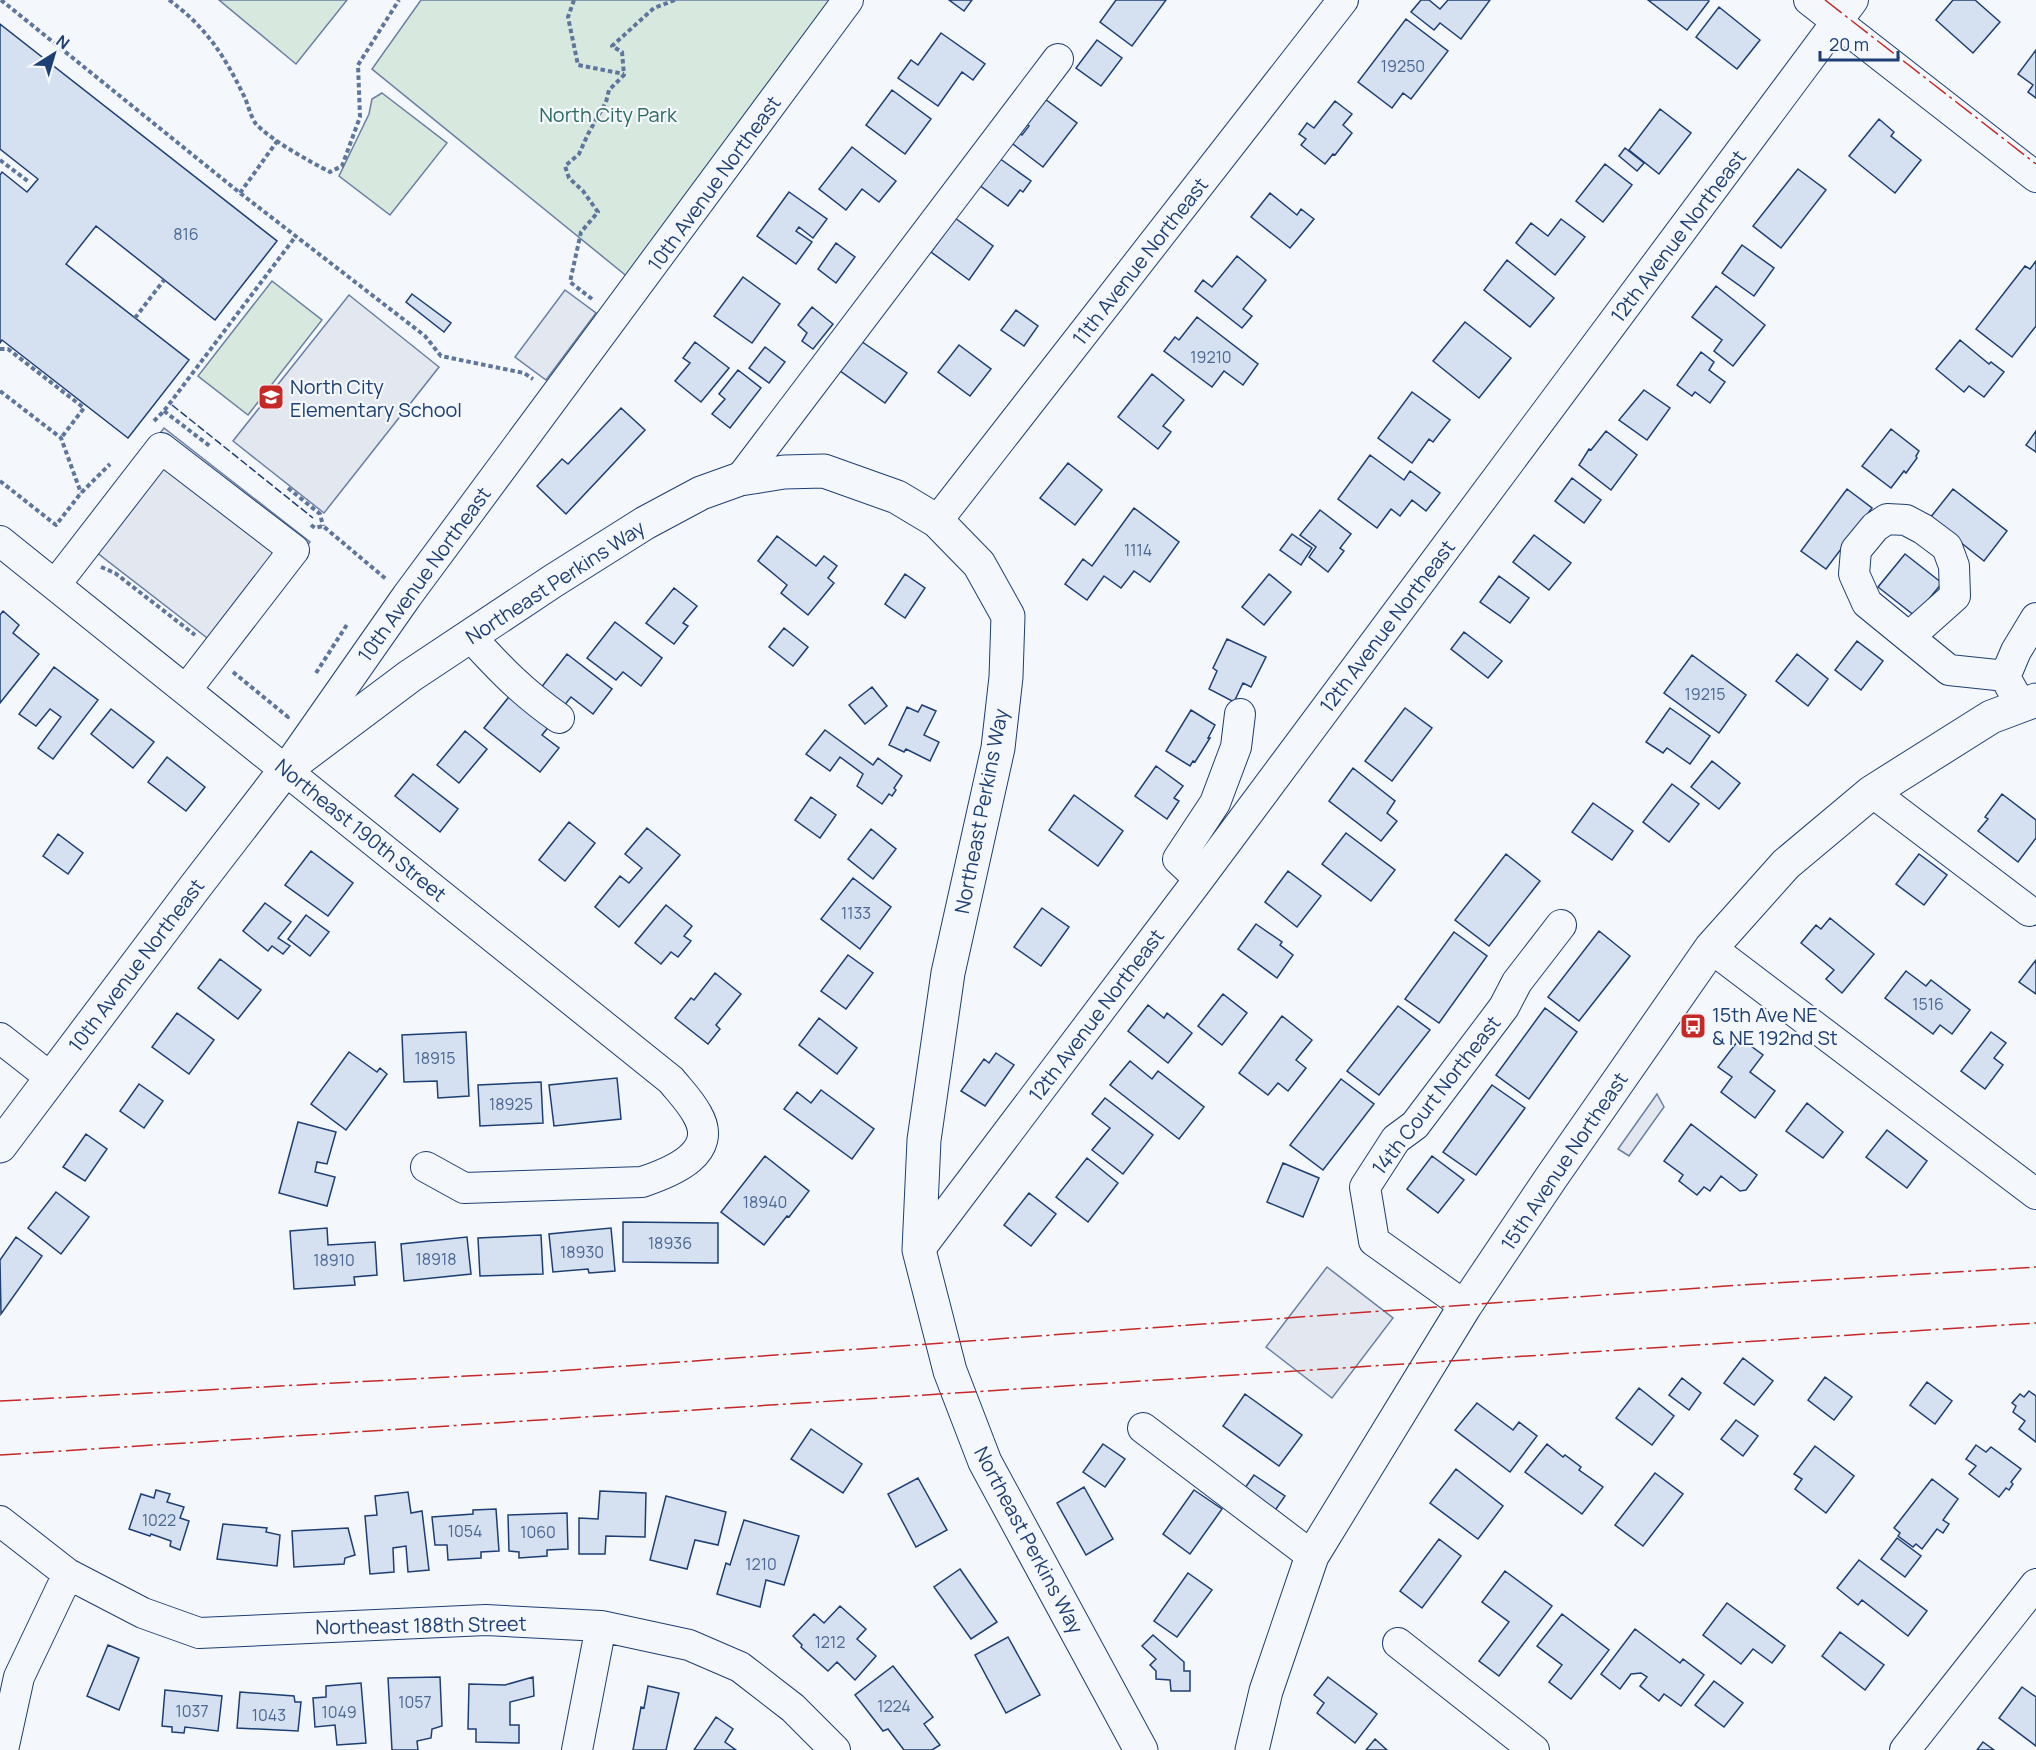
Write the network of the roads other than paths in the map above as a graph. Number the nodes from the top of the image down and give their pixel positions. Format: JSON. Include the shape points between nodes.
{"nodes":[{"id":1,"x":848,"y":0,"type":"edge"},
{"id":2,"x":1343,"y":0,"type":"edge"},
{"id":3,"x":1809,"y":0,"type":"edge"},
{"id":4,"x":1845,"y":11,"type":"edge"},
{"id":5,"x":1058,"y":59,"type":"dead end"},
{"id":6,"x":2036,"y":177,"type":"edge"},
{"id":7,"x":741,"y":479,"type":"junction"},
{"id":8,"x":937,"y":521,"type":"junction"},
{"id":9,"x":0,"y":541,"type":"edge"},
{"id":10,"x":55,"y":585,"type":"junction"},
{"id":11,"x":2036,"y":618,"type":"edge"},
{"id":12,"x":470,"y":636,"type":"junction"},
{"id":13,"x":1909,"y":637,"type":"dead end"},
{"id":14,"x":2006,"y":676,"type":"junction"},
{"id":15,"x":186,"y":690,"type":"junction"},
{"id":16,"x":2028,"y":703,"type":"edge"},
{"id":17,"x":1240,"y":714,"type":"dead end"},
{"id":18,"x":559,"y":718,"type":"dead end"},
{"id":19,"x":286,"y":769,"type":"junction"},
{"id":20,"x":1872,"y":792,"type":"junction"},
{"id":21,"x":1199,"y":879,"type":"junction"},
{"id":22,"x":2029,"y":911,"type":"dead end"},
{"id":23,"x":1561,"y":925,"type":"dead end"},
{"id":24,"x":1711,"y":948,"type":"junction"},
{"id":25,"x":0,"y":1038,"type":"edge"},
{"id":26,"x":51,"y":1078,"type":"junction"},
{"id":27,"x":0,"y":1146,"type":"edge"},
{"id":28,"x":426,"y":1167,"type":"dead end"},
{"id":29,"x":2036,"y":1194,"type":"edge"},
{"id":30,"x":920,"y":1250,"type":"junction"},
{"id":31,"x":1466,"y":1306,"type":"junction"},
{"id":32,"x":1143,"y":1428,"type":"dead end"},
{"id":33,"x":0,"y":1521,"type":"edge"},
{"id":34,"x":1312,"y":1556,"type":"junction"},
{"id":35,"x":68,"y":1574,"type":"junction"},
{"id":36,"x":2036,"y":1584,"type":"edge"},
{"id":37,"x":601,"y":1626,"type":"junction"},
{"id":38,"x":1398,"y":1643,"type":"dead end"},
{"id":39,"x":3,"y":1750,"type":"edge"},
{"id":40,"x":577,"y":1750,"type":"edge"},
{"id":41,"x":835,"y":1750,"type":"edge"},
{"id":42,"x":1141,"y":1750,"type":"edge"},
{"id":43,"x":1252,"y":1750,"type":"edge"},
{"id":44,"x":1534,"y":1750,"type":"edge"},
{"id":45,"x":1905,"y":1750,"type":"edge"}],
"edges":[{"from":1,"to":19,"type":"street","name":"10th Avenue Northeast","via":[[407,596]]},
{"from":2,"to":8,"type":"street","name":"11th Avenue Northeast"},
{"from":3,"to":4,"type":"street"},
{"from":4,"to":6,"type":"street"},
{"from":4,"to":21,"type":"street","name":"12th Avenue Northeast"},
{"from":5,"to":7,"type":"street"},
{"from":7,"to":8,"type":"main road","name":"Northeast Perkins Way","via":[[824,471],[897,497]]},
{"from":7,"to":12,"type":"main road","name":"Northeast Perkins Way","via":[[700,493],[645,523]]},
{"from":8,"to":30,"type":"main road","name":"Northeast Perkins Way","via":[[980,564],[1008,616],[998,748],[948,974],[924,1140]]},
{"from":9,"to":10,"type":"street","name":"Northeast 190th Street"},
{"from":10,"to":15,"type":"street","name":"Northeast 190th Street"},
{"from":10,"to":15,"type":"street","via":[[162,448],[294,550]]},
{"from":11,"to":14,"type":"street"},
{"from":12,"to":18,"type":"street","via":[[528,697]]},
{"from":12,"to":19,"type":"main road","name":"Northeast Perkins Way"},
{"from":13,"to":14,"type":"street","via":[[1948,670]]},
{"from":14,"to":16,"type":"street"},
{"from":15,"to":19,"type":"street","name":"Northeast 190th Street"},
{"from":16,"to":20,"type":"main road","name":"15th Avenue Northeast","via":[[1991,717]]},
{"from":17,"to":21,"type":"street","via":[[1236,747],[1215,803],[1178,859]]},
{"from":19,"to":26,"type":"main road","name":"10th Avenue Northeast"},
{"from":19,"to":28,"type":"street","name":"Northeast 190th Street","via":[[671,1080],[699,1115],[704,1133],[701,1147],[686,1162],[668,1174],[642,1182],[464,1188]]},
{"from":20,"to":22,"type":"street"},
{"from":20,"to":24,"type":"main road","name":"15th Avenue Northeast","via":[[1786,864]]},
{"from":21,"to":30,"type":"street","name":"12th Avenue Northeast"},
{"from":23,"to":31,"type":"street","name":"14th Court Northeast","via":[[1415,1125],[1396,1139],[1365,1187],[1374,1240]]},
{"from":24,"to":29,"type":"street"},
{"from":24,"to":31,"type":"main road","name":"15th Avenue Northeast"},
{"from":25,"to":26,"type":"street"},
{"from":26,"to":27,"type":"main road","name":"10th Avenue Northeast"},
{"from":30,"to":42,"type":"main road","name":"Northeast Perkins Way","via":[[950,1371],[985,1462]]},
{"from":31,"to":34,"type":"main road","name":"15th Avenue Northeast"},
{"from":32,"to":34,"type":"street"},
{"from":33,"to":35,"type":"street","name":"Northeast 188th Street"},
{"from":34,"to":43,"type":"main road","name":"15th Avenue Northeast","via":[[1266,1691]]},
{"from":35,"to":37,"type":"street","name":"Northeast 188th Street","via":[[143,1613],[199,1633],[486,1620]]},
{"from":35,"to":39,"type":"street","via":[[19,1677]]},
{"from":36,"to":45,"type":"street"},
{"from":37,"to":40,"type":"street"},
{"from":37,"to":41,"type":"street","name":"Northeast 188th Street","via":[[689,1645],[740,1667],[793,1708]]},
{"from":38,"to":44,"type":"street"}]}
